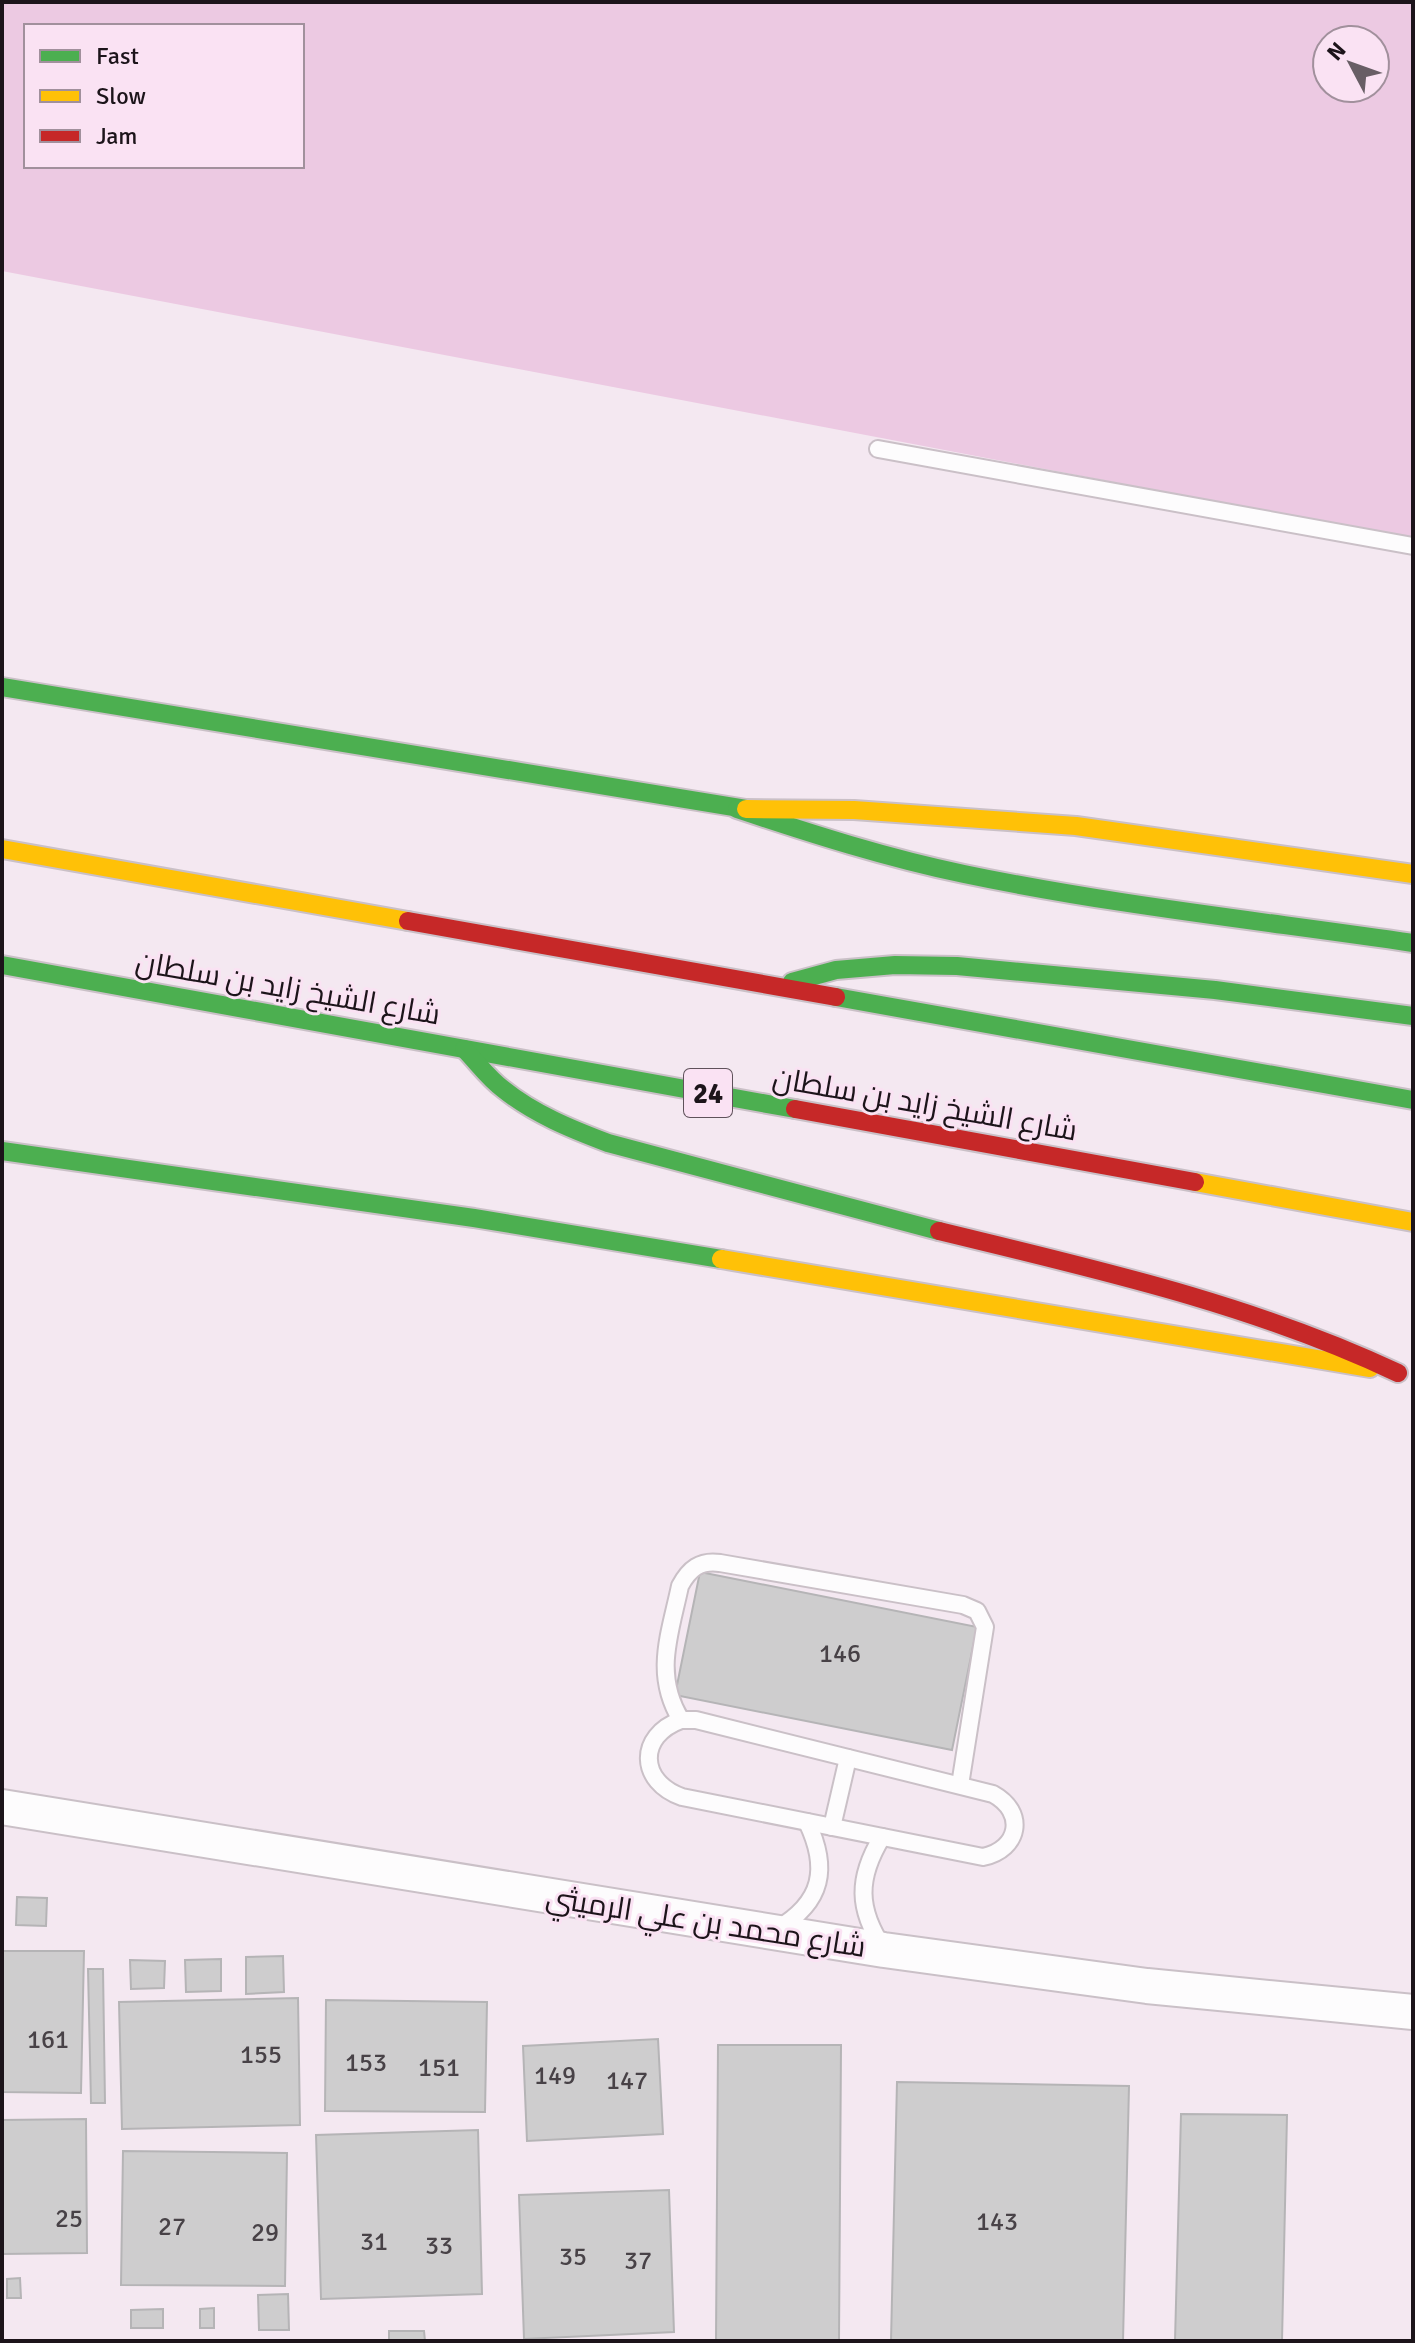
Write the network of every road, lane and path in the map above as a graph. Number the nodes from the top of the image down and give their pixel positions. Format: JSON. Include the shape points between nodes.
{"nodes":[{"id":1,"x":878,"y":449,"type":"dead end"},
{"id":2,"x":1413,"y":546,"type":"edge"},
{"id":3,"x":2,"y":687,"type":"edge"},
{"id":4,"x":737,"y":809,"type":"junction"},
{"id":5,"x":2,"y":849,"type":"edge"},
{"id":6,"x":1413,"y":874,"type":"edge"},
{"id":7,"x":1413,"y":943,"type":"edge"},
{"id":8,"x":2,"y":965,"type":"edge"},
{"id":9,"x":775,"y":987,"type":"junction"},
{"id":10,"x":1413,"y":1016,"type":"edge"},
{"id":11,"x":464,"y":1049,"type":"junction"},
{"id":12,"x":1413,"y":1100,"type":"edge"},
{"id":13,"x":2,"y":1151,"type":"edge"},
{"id":14,"x":1413,"y":1222,"type":"edge"},
{"id":15,"x":1405,"y":1374,"type":"edge"},
{"id":16,"x":681,"y":1720,"type":"junction"},
{"id":17,"x":848,"y":1758,"type":"junction"},
{"id":18,"x":960,"y":1785,"type":"junction"},
{"id":19,"x":2,"y":1807,"type":"edge"},
{"id":20,"x":807,"y":1822,"type":"junction"},
{"id":21,"x":832,"y":1827,"type":"junction"},
{"id":22,"x":882,"y":1837,"type":"junction"},
{"id":23,"x":772,"y":1932,"type":"junction"},
{"id":24,"x":884,"y":1950,"type":"junction"},
{"id":25,"x":1413,"y":2012,"type":"edge"}],
"edges":[{"from":1,"to":2,"type":"lane"},
{"from":3,"to":4,"type":"main road"},
{"from":4,"to":6,"type":"main road","via":[[854,810],[1076,826]]},
{"from":4,"to":7,"type":"main road","via":[[898,859],[988,879]]},
{"from":5,"to":9,"type":"main road"},
{"from":8,"to":11,"type":"main road","name":"شارع الشيخ زايد بن سلطان","number":"24"},
{"from":9,"to":10,"type":"main road","via":[[836,970],[957,966],[1215,990]]},
{"from":9,"to":12,"type":"main road"},
{"from":11,"to":14,"type":"main road","name":"شارع الشيخ زايد بن سلطان","number":"24"},
{"from":11,"to":15,"type":"main road","via":[[502,1089],[582,1134],[623,1149],[1251,1311]]},
{"from":13,"to":15,"type":"main road","via":[[474,1218]]},
{"from":16,"to":17,"type":"lane"},
{"from":16,"to":18,"type":"lane","via":[[668,1691],[665,1661],[680,1586],[701,1563],[963,1605],[977,1611],[985,1627]]},
{"from":16,"to":20,"type":"lane","via":[[656,1735],[650,1749],[649,1762],[659,1785],[682,1797]]},
{"from":17,"to":18,"type":"lane"},
{"from":17,"to":21,"type":"lane"},
{"from":18,"to":22,"type":"lane","via":[[993,1794],[1011,1809],[1014,1832],[1003,1849],[983,1857]]},
{"from":19,"to":23,"type":"street","name":"شارع محمد بن علي الرميثي"},
{"from":20,"to":21,"type":"lane"},
{"from":20,"to":23,"type":"lane","via":[[818,1846],[820,1873],[812,1898],[795,1919]]},
{"from":21,"to":22,"type":"lane"},
{"from":22,"to":24,"type":"lane","via":[[869,1858],[863,1894],[871,1930]]},
{"from":23,"to":24,"type":"street","name":"شارع محمد بن علي الرميثي"},
{"from":24,"to":25,"type":"street","name":"شارع محمد بن علي الرميثي","via":[[1147,1986]]}]}
